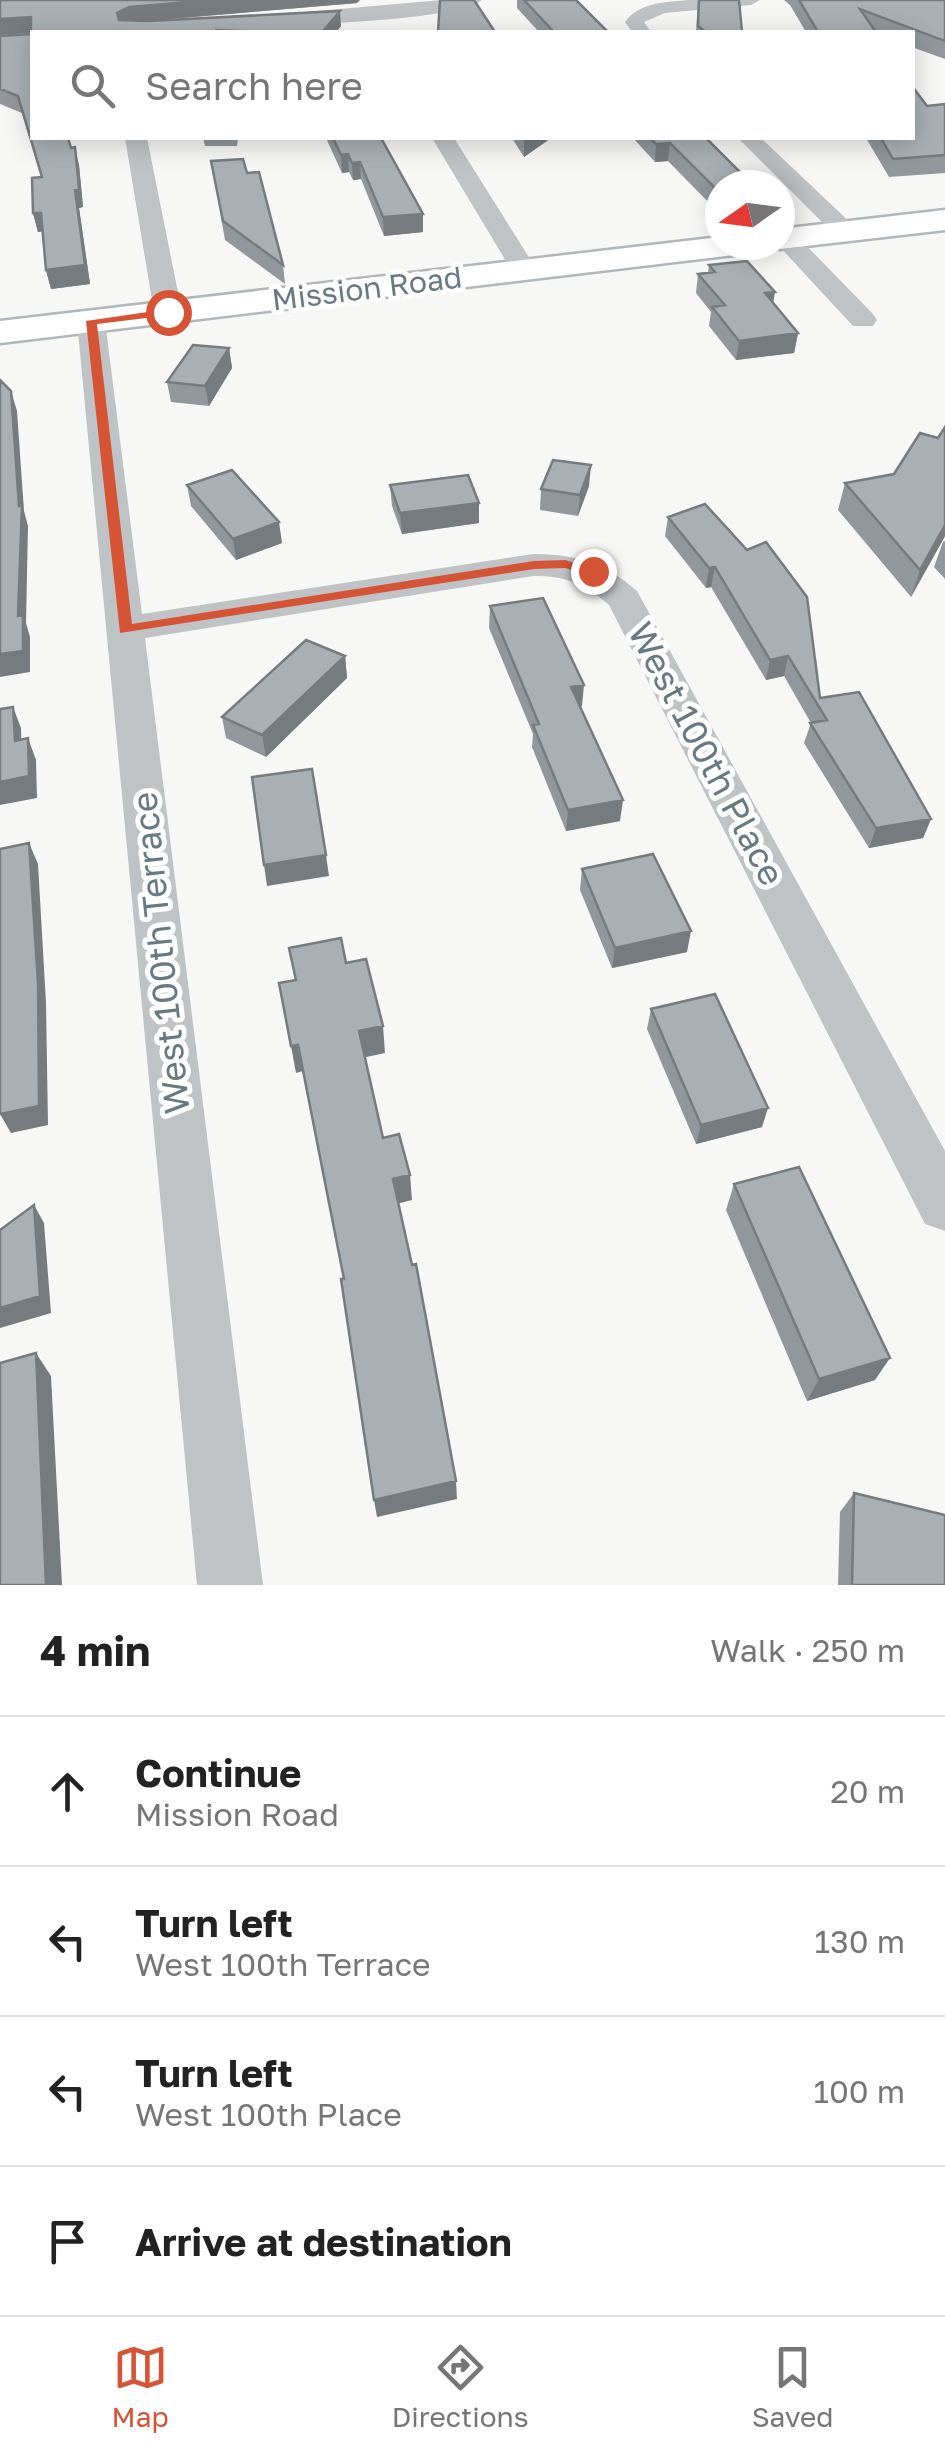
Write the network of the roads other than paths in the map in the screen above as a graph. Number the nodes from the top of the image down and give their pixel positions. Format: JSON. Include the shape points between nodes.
{"nodes":[{"id":1,"x":472,"y":0,"type":"edge"},
{"id":2,"x":751,"y":0,"type":"edge"},
{"id":3,"x":367,"y":13,"type":"junction"},
{"id":4,"x":259,"y":22,"type":"edge"},
{"id":5,"x":640,"y":24,"type":"edge"},
{"id":6,"x":377,"y":30,"type":"edge"},
{"id":7,"x":136,"y":140,"type":"edge"},
{"id":8,"x":444,"y":140,"type":"edge"},
{"id":9,"x":751,"y":140,"type":"edge"},
{"id":10,"x":945,"y":220,"type":"edge"},
{"id":11,"x":846,"y":232,"type":"junction"},
{"id":12,"x":795,"y":238,"type":"edge"},
{"id":13,"x":705,"y":248,"type":"edge"},
{"id":14,"x":795,"y":251,"type":"edge"},
{"id":15,"x":524,"y":270,"type":"junction"},
{"id":16,"x":168,"y":312,"type":"junction"},
{"id":17,"x":863,"y":320,"type":"dead end"},
{"id":18,"x":91,"y":321,"type":"junction"},
{"id":19,"x":0,"y":332,"type":"edge"},
{"id":20,"x":125,"y":629,"type":"junction"},
{"id":21,"x":945,"y":1205,"type":"edge"},
{"id":22,"x":230,"y":1585,"type":"edge"}],
"edges":[{"from":1,"to":3,"type":"street"},
{"from":2,"to":5,"type":"street","via":[[662,8]]},
{"from":3,"to":4,"type":"street"},
{"from":3,"to":6,"type":"street"},
{"from":7,"to":16,"type":"street"},
{"from":8,"to":15,"type":"street"},
{"from":9,"to":11,"type":"street"},
{"from":10,"to":11,"type":"main road"},
{"from":11,"to":12,"type":"main road"},
{"from":13,"to":15,"type":"main road","name":"Mission Road"},
{"from":14,"to":17,"type":"street"},
{"from":15,"to":16,"type":"main road","name":"Mission Road"},
{"from":16,"to":18,"type":"main road","name":"Mission Road"},
{"from":18,"to":19,"type":"main road","name":"Mission Road"},
{"from":18,"to":20,"type":"street","name":"West 100th Terrace"},
{"from":20,"to":21,"type":"street","name":"West 100th Place","via":[[534,565],[593,571],[624,598]]},
{"from":20,"to":22,"type":"street","name":"West 100th Terrace"}]}
